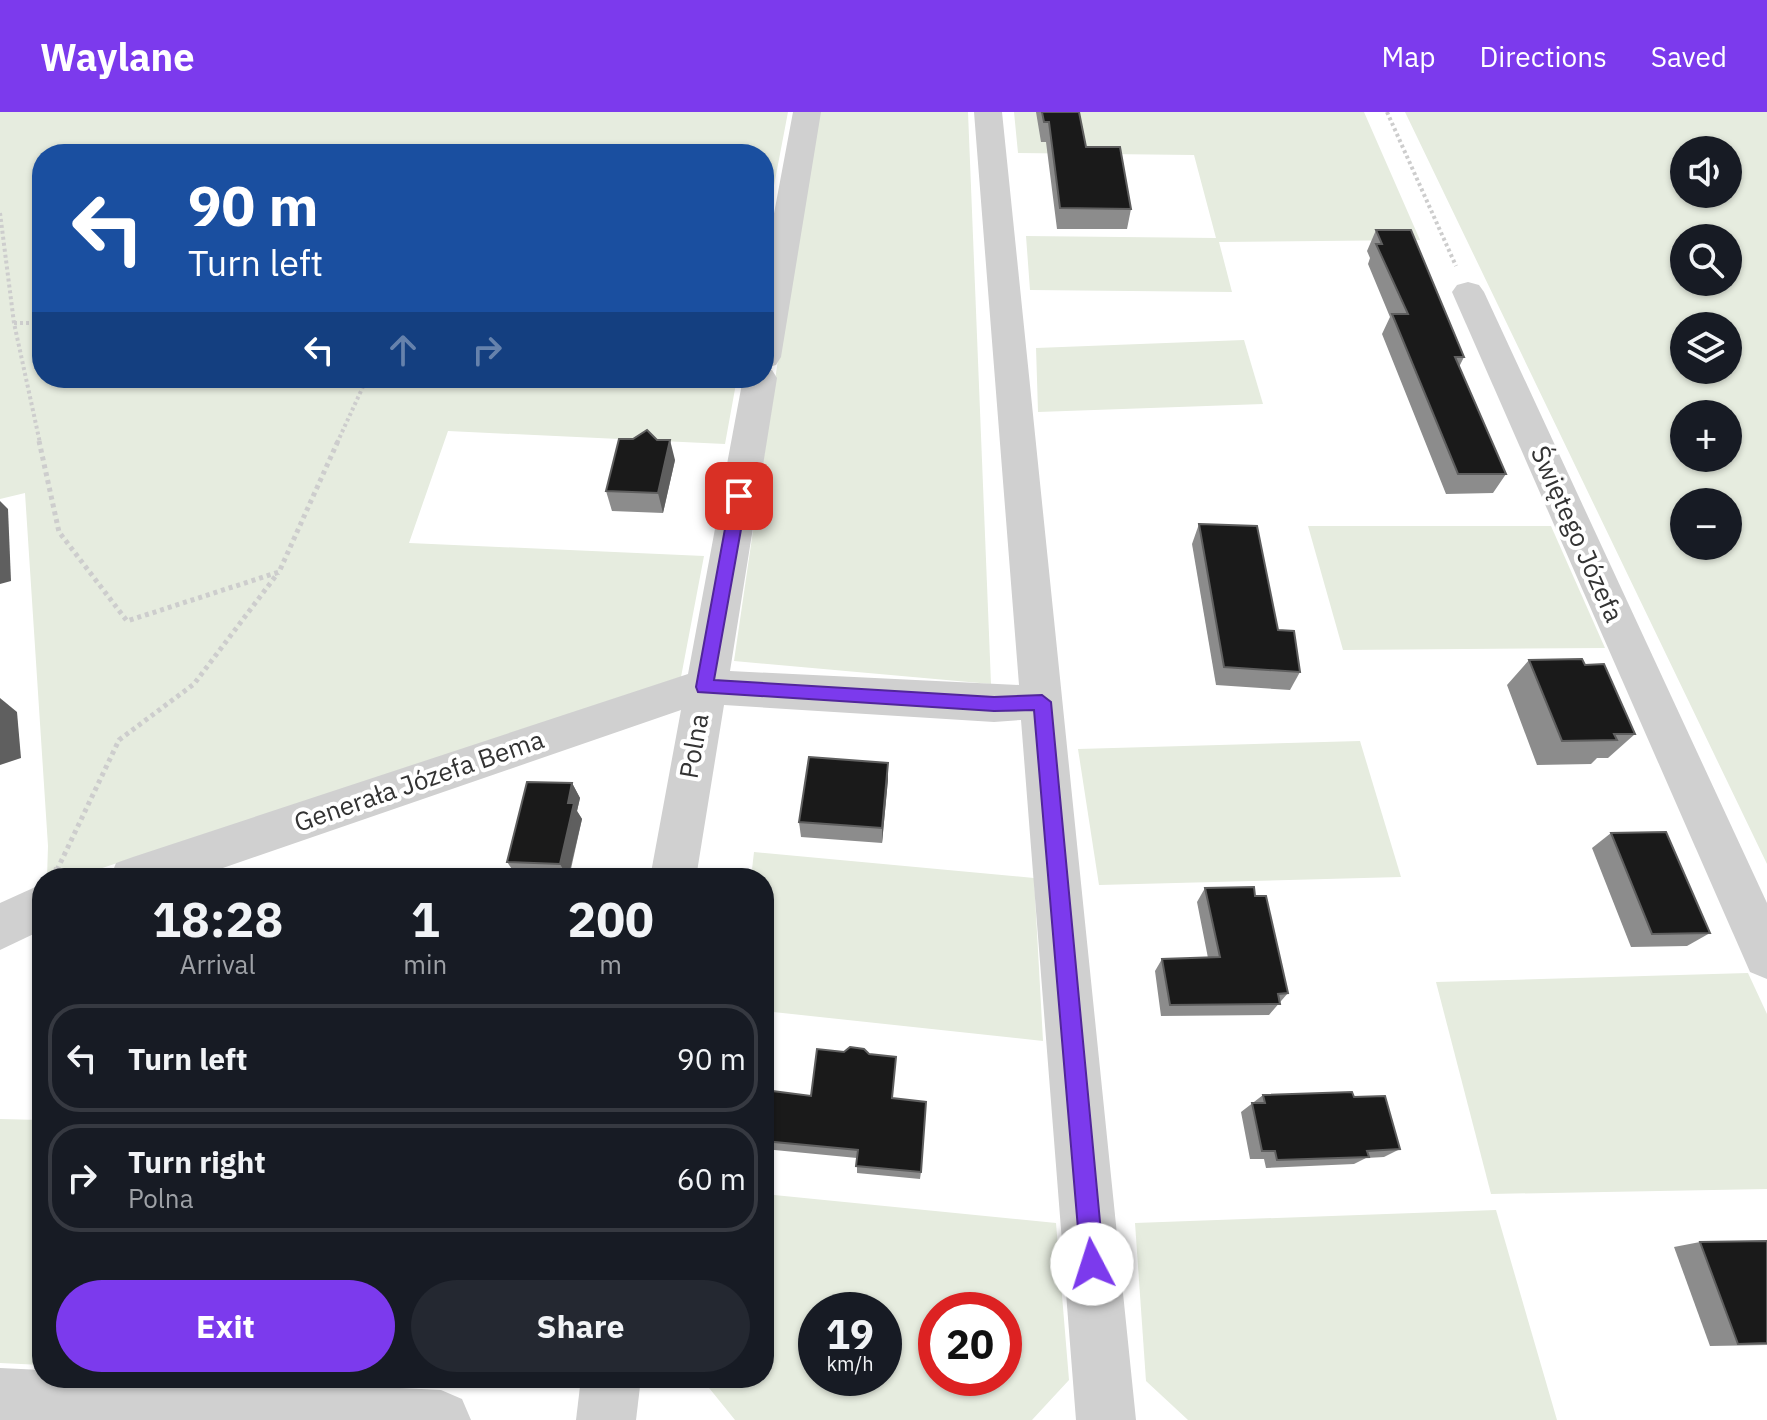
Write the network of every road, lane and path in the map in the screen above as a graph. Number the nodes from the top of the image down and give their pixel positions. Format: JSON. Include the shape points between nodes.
{"nodes":[{"id":1,"x":807,"y":112,"type":"edge"},
{"id":2,"x":988,"y":112,"type":"edge"},
{"id":3,"x":1387,"y":112,"type":"edge"},
{"id":4,"x":0,"y":213,"type":"edge"},
{"id":5,"x":1468,"y":292,"type":"joint"},
{"id":6,"x":774,"y":300,"type":"edge"},
{"id":7,"x":14,"y":323,"type":"junction"},
{"id":8,"x":32,"y":323,"type":"edge"},
{"id":9,"x":362,"y":388,"type":"edge"},
{"id":10,"x":758,"y":388,"type":"edge"},
{"id":11,"x":279,"y":572,"type":"junction"},
{"id":12,"x":705,"y":687,"type":"junction"},
{"id":13,"x":1042,"y":702,"type":"junction"},
{"id":14,"x":58,"y":868,"type":"edge"},
{"id":15,"x":162,"y":868,"type":"edge"},
{"id":16,"x":675,"y":868,"type":"edge"},
{"id":17,"x":32,"y":911,"type":"edge"},
{"id":18,"x":0,"y":928,"type":"edge"},
{"id":19,"x":1767,"y":956,"type":"edge"},
{"id":20,"x":610,"y":1388,"type":"edge"},
{"id":21,"x":0,"y":1398,"type":"edge"},
{"id":22,"x":441,"y":1420,"type":"edge"},
{"id":23,"x":606,"y":1420,"type":"edge"},
{"id":24,"x":1106,"y":1420,"type":"edge"}],
"edges":[{"from":1,"to":6,"type":"street"},
{"from":2,"to":13,"type":"street"},
{"from":3,"to":5,"type":"path"},
{"from":4,"to":7,"type":"path"},
{"from":5,"to":19,"type":"street","name":"Świętego Józefa"},
{"from":7,"to":8,"type":"path"},
{"from":7,"to":11,"type":"path","via":[[59,532],[127,621]]},
{"from":9,"to":11,"type":"path"},
{"from":10,"to":12,"type":"street","name":"Polna"},
{"from":11,"to":14,"type":"path","via":[[194,684],[119,740]]},
{"from":12,"to":13,"type":"street","name":"Generała Józefa Bema","via":[[994,704]]},
{"from":12,"to":15,"type":"street","name":"Generała Józefa Bema"},
{"from":12,"to":16,"type":"street","name":"Polna"},
{"from":13,"to":24,"type":"street"},
{"from":17,"to":18,"type":"street"},
{"from":20,"to":23,"type":"street"},
{"from":21,"to":22,"type":"street"}]}
